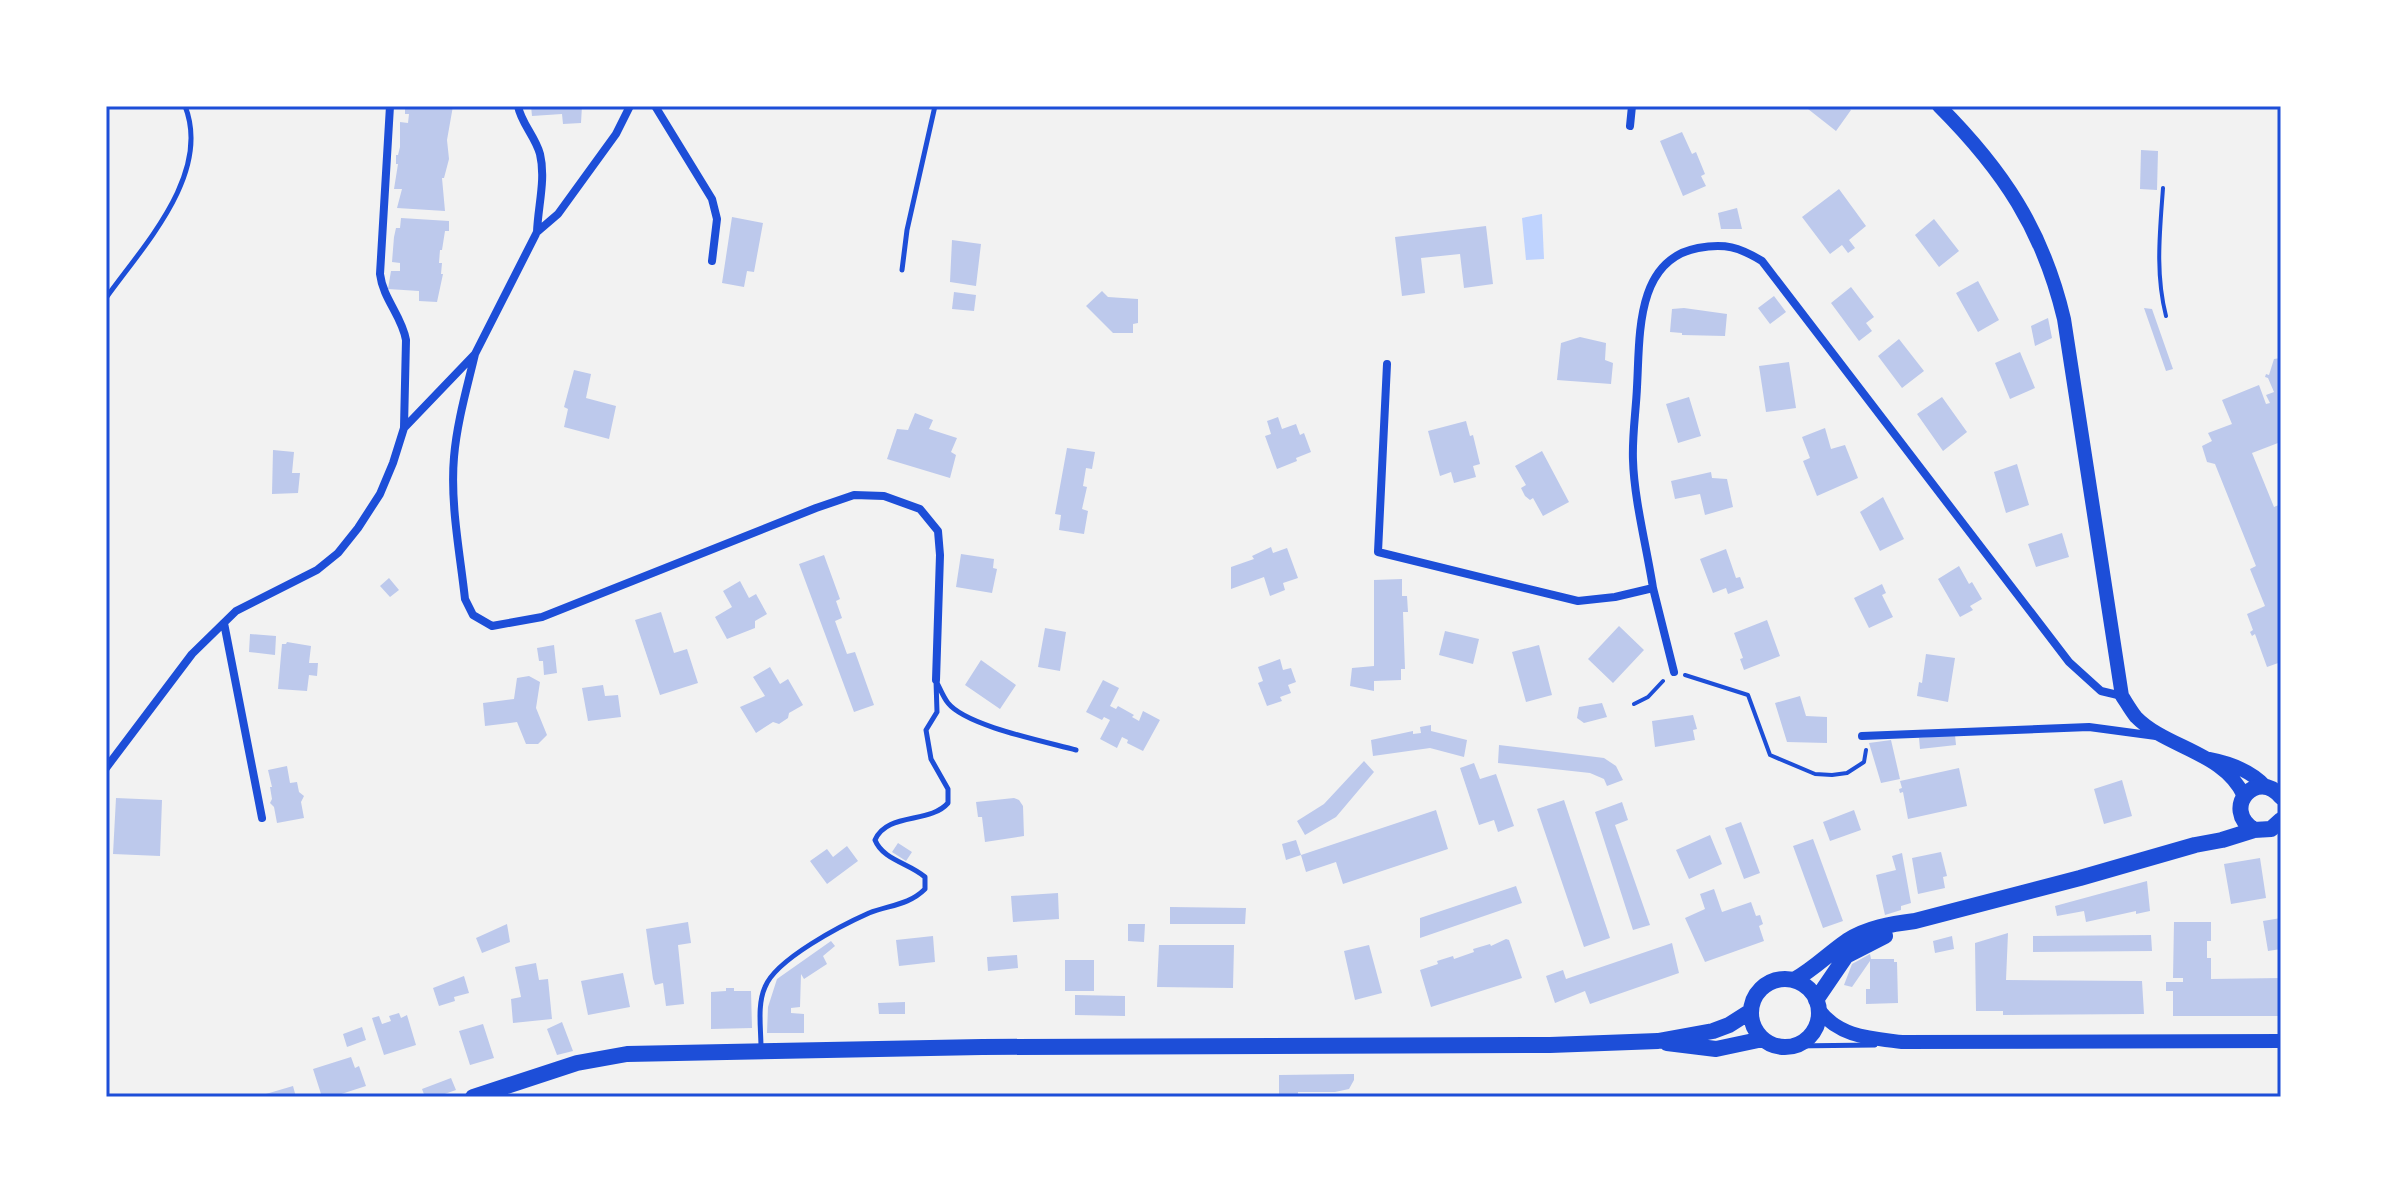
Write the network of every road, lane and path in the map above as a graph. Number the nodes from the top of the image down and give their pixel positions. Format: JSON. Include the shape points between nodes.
{"nodes":[{"id":1,"x":185,"y":106,"type":"edge"},
{"id":2,"x":390,"y":106,"type":"edge"},
{"id":3,"x":518,"y":106,"type":"edge"},
{"id":4,"x":630,"y":106,"type":"edge"},
{"id":5,"x":655,"y":106,"type":"edge"},
{"id":6,"x":935,"y":106,"type":"edge"},
{"id":7,"x":1632,"y":106,"type":"edge"},
{"id":8,"x":1939,"y":106,"type":"edge"},
{"id":9,"x":1630,"y":126,"type":"dead end"},
{"id":10,"x":2163,"y":188,"type":"dead end"},
{"id":11,"x":537,"y":232,"type":"junction"},
{"id":12,"x":712,"y":261,"type":"dead end"},
{"id":13,"x":902,"y":270,"type":"dead end"},
{"id":14,"x":106,"y":298,"type":"edge"},
{"id":15,"x":2166,"y":316,"type":"dead end"},
{"id":16,"x":475,"y":354,"type":"junction"},
{"id":17,"x":1387,"y":364,"type":"dead end"},
{"id":18,"x":404,"y":428,"type":"junction"},
{"id":19,"x":1653,"y":588,"type":"junction"},
{"id":20,"x":224,"y":623,"type":"junction"},
{"id":21,"x":1674,"y":672,"type":"junction"},
{"id":22,"x":936,"y":680,"type":"junction"},
{"id":23,"x":2122,"y":696,"type":"junction"},
{"id":24,"x":1634,"y":704,"type":"dead end"},
{"id":25,"x":1862,"y":736,"type":"dead end"},
{"id":26,"x":2167,"y":737,"type":"junction"},
{"id":27,"x":1076,"y":750,"type":"dead end"},
{"id":28,"x":2209,"y":759,"type":"junction"},
{"id":29,"x":1864,"y":762,"type":"dead end"},
{"id":30,"x":106,"y":768,"type":"edge"},
{"id":31,"x":2265,"y":786,"type":"junction"},
{"id":32,"x":2281,"y":796,"type":"edge"},
{"id":33,"x":2242,"y":804,"type":"junction"},
{"id":34,"x":262,"y":818,"type":"dead end"},
{"id":35,"x":2280,"y":823,"type":"edge"},
{"id":36,"x":2254,"y":830,"type":"junction"},
{"id":37,"x":2195,"y":845,"type":"junction"},
{"id":38,"x":1915,"y":921,"type":"junction"},
{"id":39,"x":1794,"y":980,"type":"junction"},
{"id":40,"x":1818,"y":1005,"type":"junction"},
{"id":41,"x":1751,"y":1011,"type":"junction"},
{"id":42,"x":1763,"y":1039,"type":"junction"},
{"id":43,"x":1658,"y":1041,"type":"junction"},
{"id":44,"x":2281,"y":1041,"type":"edge"},
{"id":45,"x":1902,"y":1042,"type":"junction"},
{"id":46,"x":1792,"y":1046,"type":"junction"},
{"id":47,"x":761,"y":1051,"type":"junction"},
{"id":48,"x":473,"y":1097,"type":"edge"}],
"edges":[{"from":1,"to":14,"type":"lane","via":[[190,117],[190,164],[167,212]]},
{"from":2,"to":18,"type":"street","via":[[380,274],[382,290],[406,340]]},
{"from":3,"to":11,"type":"street","via":[[543,172]]},
{"from":4,"to":11,"type":"street","via":[[558,214]]},
{"from":5,"to":12,"type":"street","via":[[712,199],[717,219]]},
{"from":6,"to":13,"type":"lane"},
{"from":7,"to":9,"type":"street"},
{"from":8,"to":23,"type":"street","via":[[2009,187],[2040,241],[2058,291]]},
{"from":10,"to":15,"type":"path","via":[[2159,290]]},
{"from":11,"to":16,"type":"street"},
{"from":16,"to":18,"type":"street"},
{"from":16,"to":22,"type":"street","via":[[454,461],[465,599],[473,615],[492,626],[542,617],[816,508],[854,495],[884,496],[920,509],[938,531]]},
{"from":17,"to":19,"type":"street","via":[[1378,552],[1578,601]]},
{"from":18,"to":20,"type":"street","via":[[380,494],[338,553]]},
{"from":19,"to":21,"type":"street"},
{"from":19,"to":23,"type":"street","via":[[1633,461],[1640,328],[1647,292],[1662,267],[1683,251],[1715,245],[1740,248],[1762,261],[2069,662],[2101,691]]},
{"from":20,"to":30,"type":"street","via":[[192,654]]},
{"from":20,"to":34,"type":"street"},
{"from":21,"to":24,"type":"path"},
{"from":21,"to":29,"type":"path","via":[[1748,695],[1770,755],[1815,774],[1847,773]]},
{"from":22,"to":27,"type":"lane","via":[[949,704],[963,715]]},
{"from":22,"to":47,"type":"lane","via":[[937,712],[926,730],[931,759],[948,789],[948,803],[936,813],[886,827],[875,840],[887,855],[925,877],[925,889],[914,900],[838,929],[779,966],[765,984],[761,1002]]},
{"from":23,"to":26,"type":"street","via":[[2137,718]]},
{"from":25,"to":26,"type":"street","via":[[2089,727]]},
{"from":26,"to":28,"type":"street"},
{"from":28,"to":31,"type":"street","via":[[2229,762]]},
{"from":28,"to":33,"type":"street","via":[[2234,781]]},
{"from":31,"to":32,"type":"main road"},
{"from":31,"to":33,"type":"main road","via":[[2257,787]]},
{"from":33,"to":36,"type":"main road","via":[[2247,826]]},
{"from":33,"to":37,"type":"main road","via":[[2219,831]]},
{"from":35,"to":36,"type":"main road"},
{"from":36,"to":37,"type":"main road"},
{"from":37,"to":38,"type":"main road"},
{"from":38,"to":39,"type":"main road","via":[[1859,934]]},
{"from":38,"to":40,"type":"main road","via":[[1846,956]]},
{"from":39,"to":40,"type":"main road","via":[[1811,991]]},
{"from":39,"to":41,"type":"main road","via":[[1770,982],[1754,998]]},
{"from":40,"to":45,"type":"street","via":[[1827,1020],[1855,1035]]},
{"from":40,"to":46,"type":"main road","via":[[1812,1033]]},
{"from":41,"to":42,"type":"main road"},
{"from":41,"to":43,"type":"main road","via":[[1713,1031]]},
{"from":42,"to":43,"type":"main road","via":[[1716,1049]]},
{"from":42,"to":46,"type":"main road"},
{"from":43,"to":47,"type":"main road"},
{"from":44,"to":45,"type":"street"},
{"from":45,"to":46,"type":"lane"},
{"from":47,"to":48,"type":"main road","via":[[627,1054],[577,1063]]}]}
